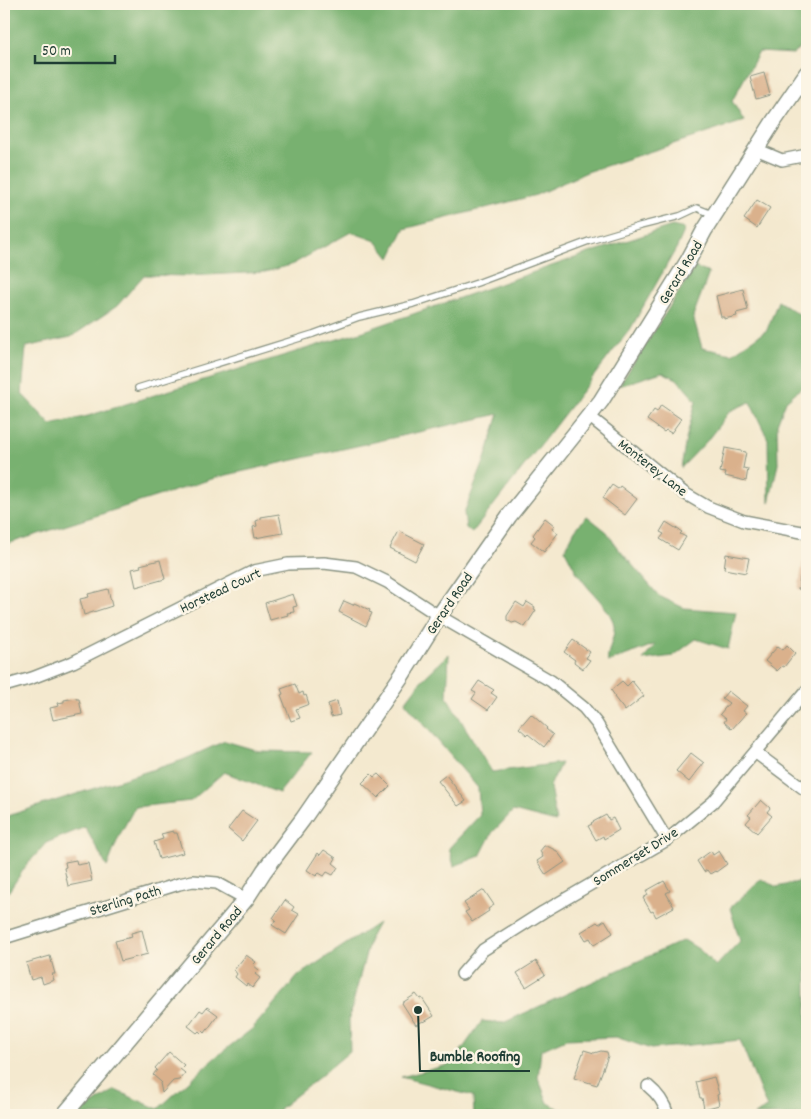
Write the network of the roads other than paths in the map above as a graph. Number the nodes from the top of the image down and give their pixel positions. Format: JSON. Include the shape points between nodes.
{"nodes":[{"id":1,"x":807,"y":73,"type":"edge"},
{"id":2,"x":756,"y":150,"type":"junction"},
{"id":3,"x":807,"y":154,"type":"edge"},
{"id":4,"x":714,"y":215,"type":"junction"},
{"id":5,"x":138,"y":388,"type":"dead end"},
{"id":6,"x":589,"y":416,"type":"junction"},
{"id":7,"x":807,"y":533,"type":"edge"},
{"id":8,"x":439,"y":616,"type":"junction"},
{"id":9,"x":4,"y":686,"type":"edge"},
{"id":10,"x":807,"y":690,"type":"edge"},
{"id":11,"x":756,"y":753,"type":"junction"},
{"id":12,"x":807,"y":791,"type":"edge"},
{"id":13,"x":667,"y":840,"type":"junction"},
{"id":14,"x":246,"y":899,"type":"junction"},
{"id":15,"x":4,"y":938,"type":"edge"},
{"id":16,"x":462,"y":974,"type":"dead end"},
{"id":17,"x":648,"y":1086,"type":"dead end"},
{"id":18,"x":64,"y":1115,"type":"edge"},
{"id":19,"x":668,"y":1115,"type":"edge"}],
"edges":[{"from":1,"to":2,"type":"street","name":"Gerard Road"},
{"from":2,"to":3,"type":"street","via":[[782,160]]},
{"from":2,"to":4,"type":"street","name":"Gerard Road"},
{"from":4,"to":5,"type":"lane","via":[[698,208],[588,241],[413,304],[359,317]]},
{"from":4,"to":6,"type":"street","name":"Gerard Road"},
{"from":6,"to":7,"type":"street","name":"Monterey Lane","via":[[684,494],[708,507],[744,521]]},
{"from":6,"to":8,"type":"street","name":"Gerard Road","via":[[509,516]]},
{"from":8,"to":9,"type":"street","name":"Horstead Court","via":[[387,582],[356,567],[324,563],[288,564],[254,571],[73,662]]},
{"from":8,"to":13,"type":"street","name":"Horstead Court","via":[[550,681],[584,708]]},
{"from":8,"to":14,"type":"street","name":"Gerard Road","via":[[402,675]]},
{"from":10,"to":11,"type":"street","name":"Sommerset Drive"},
{"from":11,"to":12,"type":"street"},
{"from":11,"to":13,"type":"street","name":"Sommerset Drive","via":[[713,802]]},
{"from":13,"to":16,"type":"street","name":"Sommerset Drive","via":[[483,950]]},
{"from":14,"to":15,"type":"street","name":"Sterling Path","via":[[217,883],[194,881]]},
{"from":14,"to":18,"type":"street","name":"Gerard Road"},
{"from":17,"to":19,"type":"street","via":[[661,1098]]}]}
